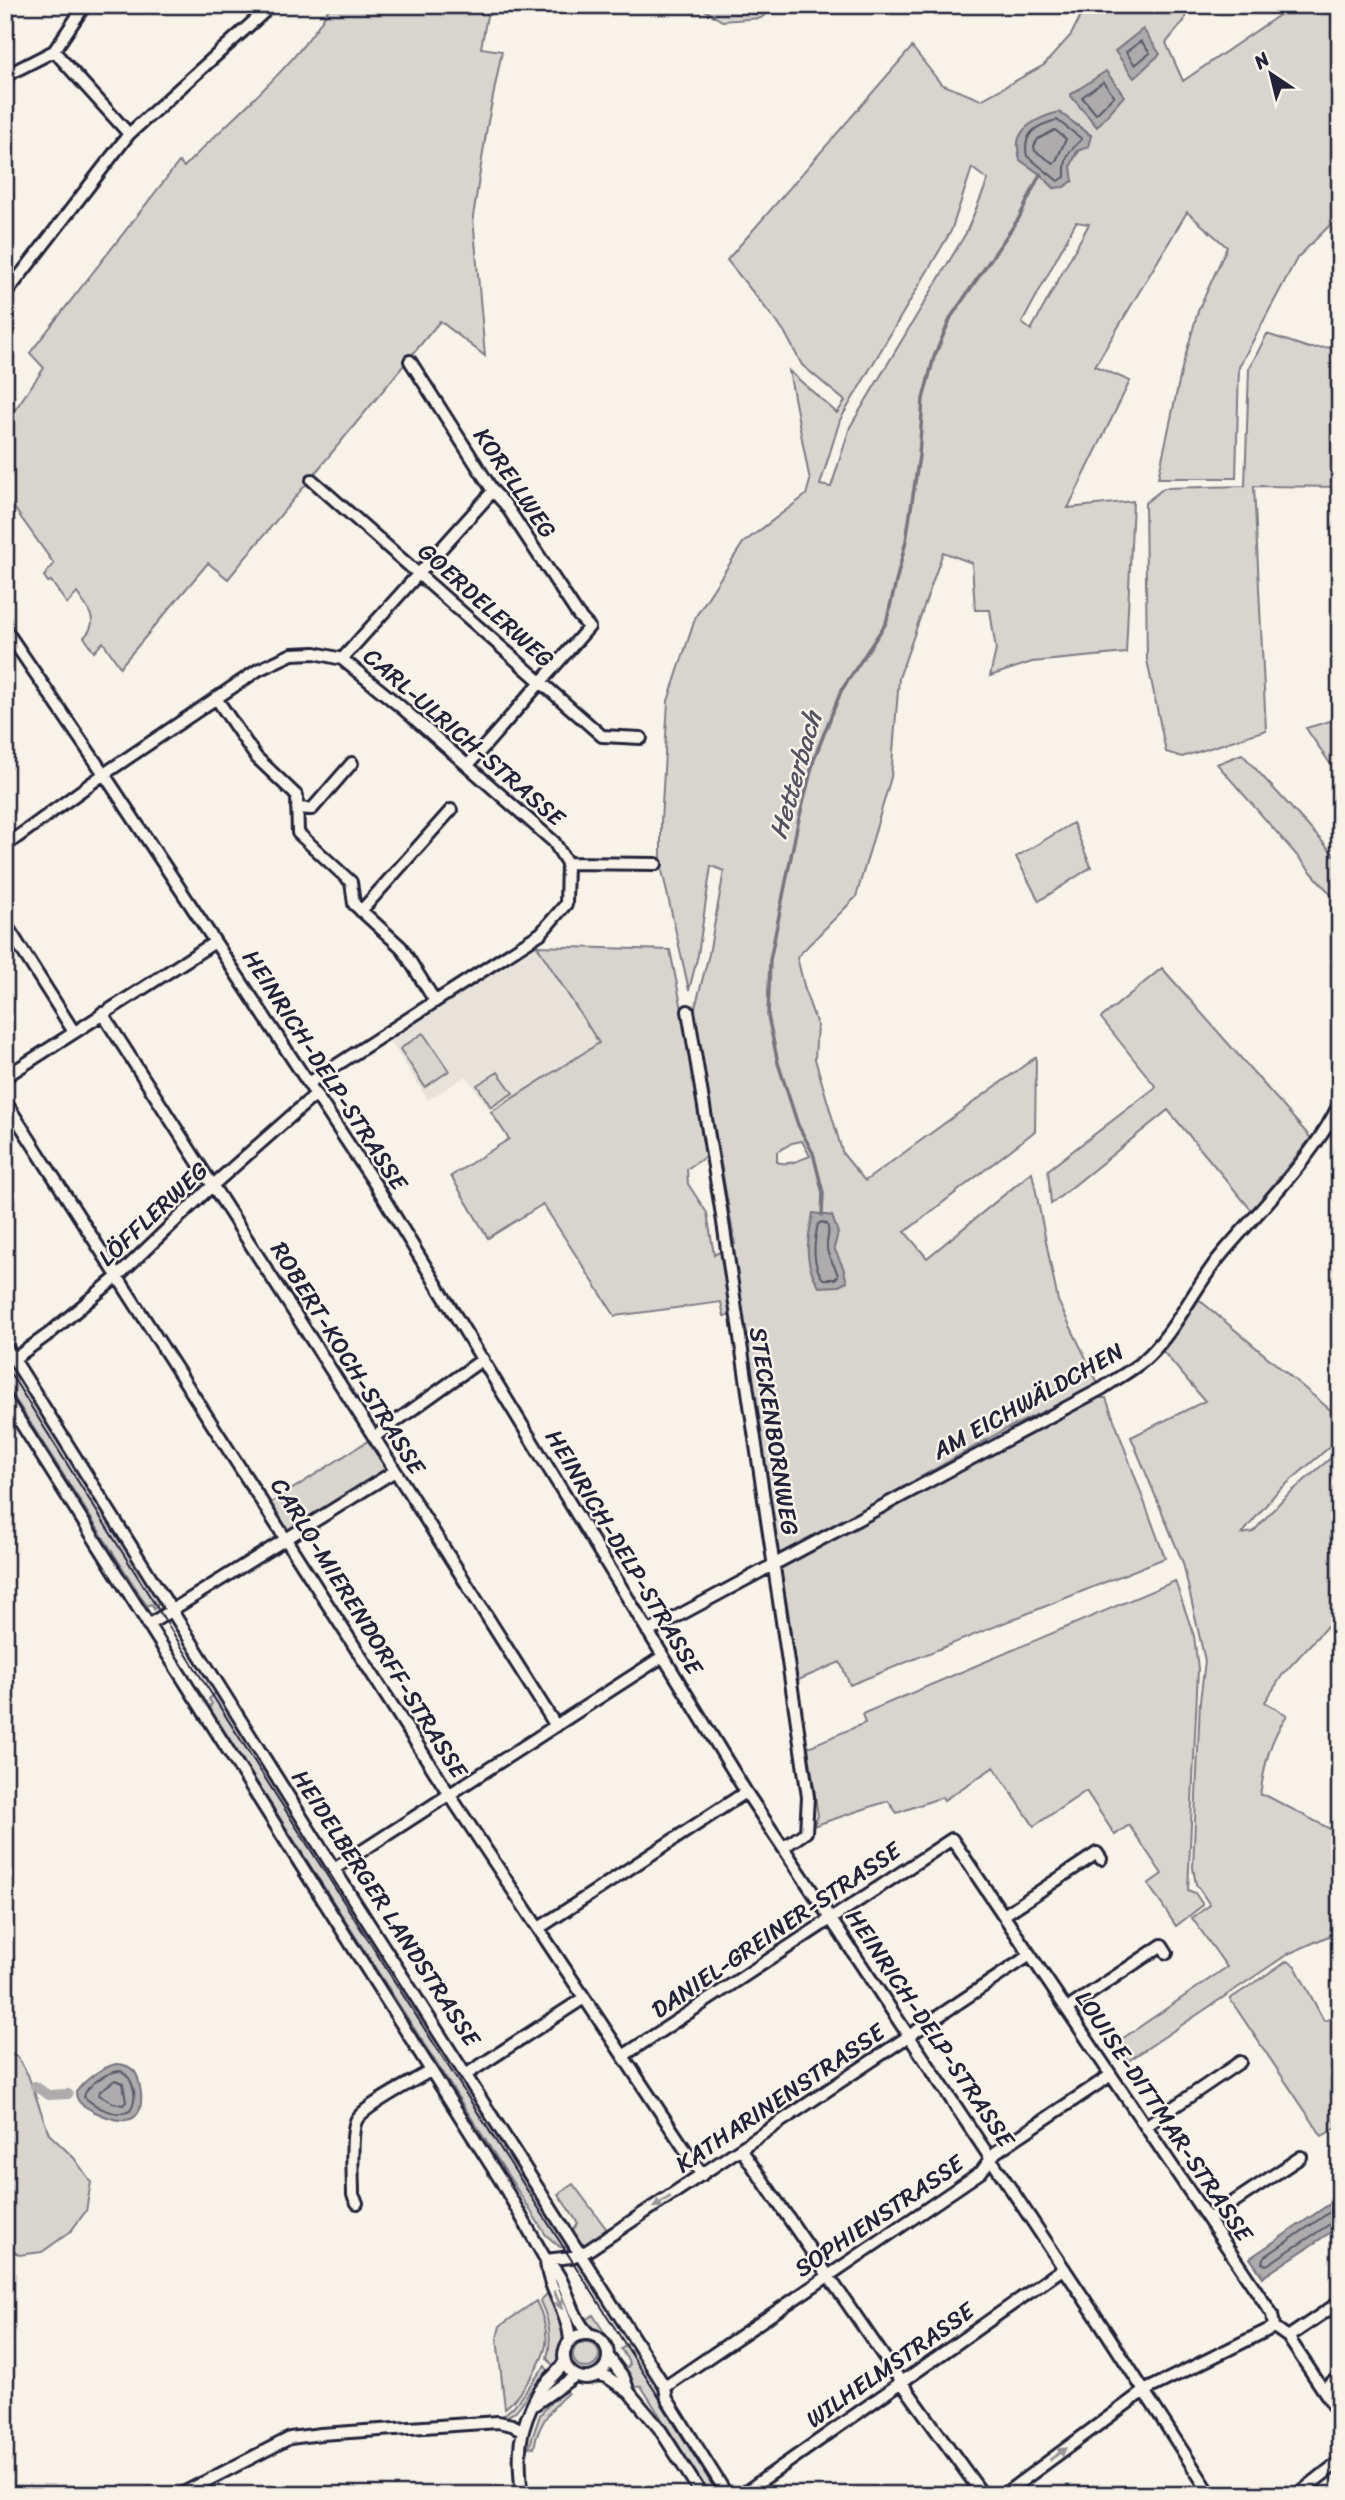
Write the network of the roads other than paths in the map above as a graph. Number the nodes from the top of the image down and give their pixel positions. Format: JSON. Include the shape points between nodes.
{"nodes":[{"id":1,"x":85,"y":5,"type":"edge"},
{"id":2,"x":268,"y":5,"type":"edge"},
{"id":3,"x":54,"y":51,"type":"junction"},
{"id":4,"x":5,"y":76,"type":"edge"},
{"id":5,"x":130,"y":134,"type":"junction"},
{"id":6,"x":5,"y":295,"type":"edge"},
{"id":7,"x":410,"y":361,"type":"dead end"},
{"id":8,"x":312,"y":480,"type":"dead end"},
{"id":9,"x":493,"y":491,"type":"junction"},
{"id":10,"x":419,"y":573,"type":"junction"},
{"id":11,"x":5,"y":629,"type":"edge"},
{"id":12,"x":341,"y":659,"type":"junction"},
{"id":13,"x":541,"y":683,"type":"junction"},
{"id":14,"x":216,"y":698,"type":"junction"},
{"id":15,"x":641,"y":738,"type":"dead end"},
{"id":16,"x":352,"y":763,"type":"dead end"},
{"id":17,"x":468,"y":765,"type":"junction"},
{"id":18,"x":104,"y":774,"type":"junction"},
{"id":19,"x":297,"y":808,"type":"junction"},
{"id":20,"x":451,"y":810,"type":"dead end"},
{"id":21,"x":5,"y":846,"type":"edge"},
{"id":22,"x":567,"y":863,"type":"junction"},
{"id":23,"x":656,"y":864,"type":"dead end"},
{"id":24,"x":361,"y":911,"type":"junction"},
{"id":25,"x":5,"y":923,"type":"edge"},
{"id":26,"x":215,"y":942,"type":"junction"},
{"id":27,"x":435,"y":1001,"type":"junction"},
{"id":28,"x":688,"y":1011,"type":"dead end"},
{"id":29,"x":102,"y":1013,"type":"junction"},
{"id":30,"x":74,"y":1032,"type":"junction"},
{"id":31,"x":5,"y":1077,"type":"edge"},
{"id":32,"x":309,"y":1083,"type":"junction"},
{"id":33,"x":316,"y":1094,"type":"junction"},
{"id":34,"x":5,"y":1101,"type":"edge"},
{"id":35,"x":1340,"y":1102,"type":"edge"},
{"id":36,"x":213,"y":1185,"type":"junction"},
{"id":37,"x":118,"y":1276,"type":"junction"},
{"id":38,"x":5,"y":1345,"type":"edge"},
{"id":39,"x":14,"y":1359,"type":"junction"},
{"id":40,"x":483,"y":1359,"type":"junction"},
{"id":41,"x":5,"y":1398,"type":"edge"},
{"id":42,"x":374,"y":1437,"type":"junction"},
{"id":43,"x":395,"y":1471,"type":"junction"},
{"id":44,"x":287,"y":1539,"type":"junction"},
{"id":45,"x":774,"y":1563,"type":"junction"},
{"id":46,"x":172,"y":1610,"type":"junction"},
{"id":47,"x":148,"y":1625,"type":"junction"},
{"id":48,"x":648,"y":1632,"type":"junction"},
{"id":49,"x":662,"y":1657,"type":"junction"},
{"id":50,"x":556,"y":1726,"type":"junction"},
{"id":51,"x":746,"y":1792,"type":"junction"},
{"id":52,"x":449,"y":1794,"type":"junction"},
{"id":53,"x":952,"y":1839,"type":"joint"},
{"id":54,"x":784,"y":1847,"type":"junction"},
{"id":55,"x":1101,"y":1859,"type":"dead end"},
{"id":56,"x":334,"y":1869,"type":"junction"},
{"id":57,"x":1003,"y":1915,"type":"junction"},
{"id":58,"x":831,"y":1919,"type":"junction"},
{"id":59,"x":539,"y":1928,"type":"junction"},
{"id":60,"x":1167,"y":1953,"type":"dead end"},
{"id":61,"x":1030,"y":1955,"type":"junction"},
{"id":62,"x":584,"y":1998,"type":"junction"},
{"id":63,"x":1067,"y":2009,"type":"junction"},
{"id":64,"x":909,"y":2037,"type":"junction"},
{"id":65,"x":623,"y":2056,"type":"junction"},
{"id":66,"x":1240,"y":2062,"type":"dead end"},
{"id":67,"x":430,"y":2071,"type":"junction"},
{"id":68,"x":467,"y":2074,"type":"junction"},
{"id":69,"x":1111,"y":2075,"type":"junction"},
{"id":70,"x":1146,"y":2126,"type":"junction"},
{"id":71,"x":741,"y":2149,"type":"junction"},
{"id":72,"x":1301,"y":2157,"type":"dead end"},
{"id":73,"x":991,"y":2158,"type":"junction"},
{"id":74,"x":702,"y":2175,"type":"junction"},
{"id":75,"x":357,"y":2203,"type":"dead end"},
{"id":76,"x":1208,"y":2219,"type":"junction"},
{"id":77,"x":580,"y":2255,"type":"junction"},
{"id":78,"x":546,"y":2260,"type":"junction"},
{"id":79,"x":1064,"y":2268,"type":"junction"},
{"id":80,"x":828,"y":2276,"type":"junction"},
{"id":81,"x":1340,"y":2302,"type":"edge"},
{"id":82,"x":1274,"y":2326,"type":"junction"},
{"id":83,"x":589,"y":2333,"type":"junction"},
{"id":84,"x":1288,"y":2337,"type":"junction"},
{"id":85,"x":570,"y":2340,"type":"junction"},
{"id":86,"x":608,"y":2356,"type":"junction"},
{"id":87,"x":564,"y":2362,"type":"junction"},
{"id":88,"x":598,"y":2375,"type":"junction"},
{"id":89,"x":575,"y":2376,"type":"junction"},
{"id":90,"x":1340,"y":2376,"type":"edge"},
{"id":91,"x":902,"y":2383,"type":"junction"},
{"id":92,"x":665,"y":2387,"type":"junction"},
{"id":93,"x":1322,"y":2389,"type":"junction"},
{"id":94,"x":1144,"y":2391,"type":"junction"},
{"id":95,"x":629,"y":2392,"type":"junction"},
{"id":96,"x":534,"y":2405,"type":"junction"},
{"id":97,"x":1340,"y":2415,"type":"edge"},
{"id":98,"x":522,"y":2430,"type":"junction"},
{"id":99,"x":1340,"y":2461,"type":"edge"},
{"id":100,"x":179,"y":2495,"type":"edge"},
{"id":101,"x":522,"y":2495,"type":"edge"},
{"id":102,"x":702,"y":2495,"type":"edge"},
{"id":103,"x":727,"y":2495,"type":"edge"},
{"id":104,"x":741,"y":2495,"type":"edge"},
{"id":105,"x":983,"y":2495,"type":"edge"},
{"id":106,"x":1003,"y":2495,"type":"edge"},
{"id":107,"x":1211,"y":2495,"type":"edge"},
{"id":108,"x":1297,"y":2495,"type":"edge"}],
"edges":[{"from":1,"to":3,"type":"street"},
{"from":2,"to":5,"type":"street"},
{"from":3,"to":4,"type":"street"},
{"from":3,"to":5,"type":"street"},
{"from":5,"to":6,"type":"street"},
{"from":7,"to":9,"type":"street","name":"KORELLWEG"},
{"from":8,"to":10,"type":"street","name":"GOERDELERWEG"},
{"from":9,"to":10,"type":"street"},
{"from":9,"to":13,"type":"street","name":"KORELLWEG","via":[[589,627]]},
{"from":10,"to":12,"type":"street"},
{"from":10,"to":13,"type":"street","name":"GOERDELERWEG"},
{"from":11,"to":18,"type":"street","name":"HEINRICH-DELP-STRASSE"},
{"from":12,"to":14,"type":"street","name":"CARL-ULRICH-STRASSE","via":[[292,654]]},
{"from":12,"to":17,"type":"street","name":"CARL-ULRICH-STRASSE"},
{"from":13,"to":15,"type":"street","name":"GOERDELERWEG","via":[[602,736]]},
{"from":13,"to":17,"type":"street"},
{"from":14,"to":18,"type":"street","name":"CARL-ULRICH-STRASSE"},
{"from":14,"to":19,"type":"street","via":[[256,757],[297,796]]},
{"from":16,"to":19,"type":"street","via":[[312,809]]},
{"from":17,"to":22,"type":"street","name":"CARL-ULRICH-STRASSE","via":[[554,842]]},
{"from":18,"to":21,"type":"street","name":"CARL-ULRICH-STRASSE"},
{"from":18,"to":26,"type":"street","name":"HEINRICH-DELP-STRASSE"},
{"from":19,"to":24,"type":"street","via":[[298,833],[351,882],[354,904]]},
{"from":20,"to":24,"type":"street"},
{"from":22,"to":23,"type":"street","name":"CARL-ULRICH-STRASSE"},
{"from":22,"to":27,"type":"street","name":"CARL-ULRICH-STRASSE","via":[[566,904],[541,933]]},
{"from":24,"to":27,"type":"street","via":[[401,947]]},
{"from":25,"to":30,"type":"street"},
{"from":26,"to":29,"type":"street"},
{"from":26,"to":32,"type":"street","name":"HEINRICH-DELP-STRASSE"},
{"from":27,"to":32,"type":"street"},
{"from":28,"to":45,"type":"street","name":"STECKENBORNWEG"},
{"from":29,"to":30,"type":"street"},
{"from":29,"to":36,"type":"street","name":"ROBERT-KOCH-STRASSE"},
{"from":30,"to":31,"type":"street"},
{"from":32,"to":33,"type":"street","name":"HEINRICH-DELP-STRASSE"},
{"from":33,"to":36,"type":"street","name":"LÖFFLERWEG"},
{"from":33,"to":40,"type":"street","name":"HEINRICH-DELP-STRASSE"},
{"from":34,"to":37,"type":"street","name":"CARLO-MIERENDORFF-STRASSE"},
{"from":35,"to":45,"type":"street","name":"AM EICHWÄLDCHEN","via":[[1304,1157],[1209,1269],[1143,1360],[1103,1388]]},
{"from":36,"to":37,"type":"street","name":"LÖFFLERWEG"},
{"from":36,"to":42,"type":"street","name":"ROBERT-KOCH-STRASSE"},
{"from":37,"to":39,"type":"street","name":"LÖFFLERWEG"},
{"from":37,"to":44,"type":"street","name":"CARLO-MIERENDORFF-STRASSE"},
{"from":38,"to":39,"type":"street","name":"HEIDELBERGER LANDSTRASSE"},
{"from":39,"to":46,"type":"street","name":"HEIDELBERGER LANDSTRASSE"},
{"from":40,"to":42,"type":"street"},
{"from":40,"to":48,"type":"street","name":"HEINRICH-DELP-STRASSE"},
{"from":41,"to":47,"type":"street","name":"HEIDELBERGER LANDSTRASSE"},
{"from":42,"to":43,"type":"street","name":"ROBERT-KOCH-STRASSE"},
{"from":43,"to":44,"type":"street"},
{"from":43,"to":50,"type":"street","name":"ROBERT-KOCH-STRASSE"},
{"from":44,"to":46,"type":"street"},
{"from":44,"to":52,"type":"street","name":"CARLO-MIERENDORFF-STRASSE"},
{"from":45,"to":48,"type":"street","name":"AM EICHWÄLDCHEN"},
{"from":45,"to":54,"type":"street","name":"STECKENBORNWEG","via":[[808,1797],[806,1832]]},
{"from":46,"to":47,"type":"street"},
{"from":46,"to":56,"type":"street","name":"HEIDELBERGER LANDSTRASSE"},
{"from":47,"to":67,"type":"street","name":"HEIDELBERGER LANDSTRASSE"},
{"from":48,"to":49,"type":"street","name":"HEINRICH-DELP-STRASSE"},
{"from":49,"to":50,"type":"street"},
{"from":49,"to":51,"type":"street","name":"HEINRICH-DELP-STRASSE"},
{"from":50,"to":52,"type":"street"},
{"from":51,"to":54,"type":"street","name":"HEINRICH-DELP-STRASSE"},
{"from":51,"to":59,"type":"street"},
{"from":52,"to":56,"type":"street"},
{"from":52,"to":59,"type":"street","name":"CARLO-MIERENDORFF-STRASSE"},
{"from":53,"to":57,"type":"street","name":"LOUISE-DITTMAR-STRASSE"},
{"from":53,"to":58,"type":"street","name":"DANIEL-GREINER-STRASSE"},
{"from":54,"to":58,"type":"street","name":"HEINRICH-DELP-STRASSE"},
{"from":55,"to":57,"type":"street","via":[[1097,1853]]},
{"from":56,"to":68,"type":"street","name":"HEIDELBERGER LANDSTRASSE"},
{"from":57,"to":61,"type":"street","name":"LOUISE-DITTMAR-STRASSE"},
{"from":58,"to":64,"type":"street","name":"HEINRICH-DELP-STRASSE"},
{"from":58,"to":65,"type":"street","name":"DANIEL-GREINER-STRASSE"},
{"from":59,"to":62,"type":"street","name":"CARLO-MIERENDORFF-STRASSE"},
{"from":60,"to":63,"type":"street","via":[[1162,1945]]},
{"from":61,"to":63,"type":"street","name":"LOUISE-DITTMAR-STRASSE"},
{"from":61,"to":64,"type":"street","name":"KATHARINENSTRASSE"},
{"from":62,"to":65,"type":"street","name":"CARLO-MIERENDORFF-STRASSE"},
{"from":62,"to":68,"type":"street"},
{"from":63,"to":69,"type":"street","name":"LOUISE-DITTMAR-STRASSE"},
{"from":64,"to":71,"type":"street","name":"KATHARINENSTRASSE"},
{"from":64,"to":73,"type":"street","name":"HEINRICH-DELP-STRASSE"},
{"from":65,"to":74,"type":"street","name":"CARLO-MIERENDORFF-STRASSE"},
{"from":66,"to":70,"type":"street"},
{"from":67,"to":75,"type":"street","via":[[356,2120],[353,2195]]},
{"from":67,"to":78,"type":"street","name":"HEIDELBERGER LANDSTRASSE"},
{"from":68,"to":77,"type":"street","name":"HEIDELBERGER LANDSTRASSE"},
{"from":69,"to":70,"type":"street","name":"LOUISE-DITTMAR-STRASSE"},
{"from":69,"to":73,"type":"street","name":"SOPHIENSTRASSE"},
{"from":70,"to":76,"type":"street","name":"LOUISE-DITTMAR-STRASSE"},
{"from":71,"to":74,"type":"street","name":"KATHARINENSTRASSE"},
{"from":71,"to":80,"type":"street"},
{"from":72,"to":76,"type":"street"},
{"from":73,"to":79,"type":"street","name":"HEINRICH-DELP-STRASSE"},
{"from":73,"to":80,"type":"street","name":"SOPHIENSTRASSE","via":[[981,2172]]},
{"from":74,"to":77,"type":"street","name":"KATHARINENSTRASSE","one_way":true},
{"from":76,"to":82,"type":"street","name":"LOUISE-DITTMAR-STRASSE","via":[[1272,2314]]},
{"from":77,"to":78,"type":"street","name":"KATHARINENSTRASSE"},
{"from":77,"to":92,"type":"street","name":"HEIDELBERGER LANDSTRASSE"},
{"from":78,"to":83,"type":"street","name":"HEIDELBERGER LANDSTRASSE","via":[[560,2276]]},
{"from":78,"to":85,"type":"street","name":"HEIDELBERGER LANDSTRASSE","one_way":true},
{"from":79,"to":91,"type":"street","name":"WILHELMSTRASSE"},
{"from":79,"to":94,"type":"street","name":"HEINRICH-DELP-STRASSE"},
{"from":80,"to":91,"type":"street"},
{"from":80,"to":92,"type":"street","name":"SOPHIENSTRASSE"},
{"from":81,"to":84,"type":"street"},
{"from":82,"to":84,"type":"street","name":"LOUISE-DITTMAR-STRASSE"},
{"from":82,"to":94,"type":"street"},
{"from":83,"to":85,"type":"street"},
{"from":83,"to":86,"type":"street","via":[[605,2344]]},
{"from":84,"to":93,"type":"street","name":"LOUISE-DITTMAR-STRASSE"},
{"from":85,"to":87,"type":"street"},
{"from":86,"to":88,"type":"street"},
{"from":86,"to":95,"type":"street"},
{"from":87,"to":89,"type":"street"},
{"from":87,"to":96,"type":"street"},
{"from":88,"to":89,"type":"street"},
{"from":88,"to":95,"type":"street"},
{"from":89,"to":96,"type":"street"},
{"from":90,"to":93,"type":"street"},
{"from":91,"to":104,"type":"street","name":"WILHELMSTRASSE"},
{"from":91,"to":105,"type":"street"},
{"from":92,"to":103,"type":"street","name":"HEIDELBERGER LANDSTRASSE","via":[[667,2399]]},
{"from":93,"to":97,"type":"street","name":"LOUISE-DITTMAR-STRASSE"},
{"from":106,"to":94,"type":"street","one_way":true},
{"from":94,"to":107,"type":"street","name":"HEINRICH-DELP-STRASSE"},
{"from":95,"to":102,"type":"street","via":[[659,2428]]},
{"from":96,"to":98,"type":"street"},
{"from":98,"to":100,"type":"street","via":[[498,2423],[290,2438]]},
{"from":98,"to":101,"type":"street","via":[[518,2454]]},
{"from":99,"to":108,"type":"street"}]}
